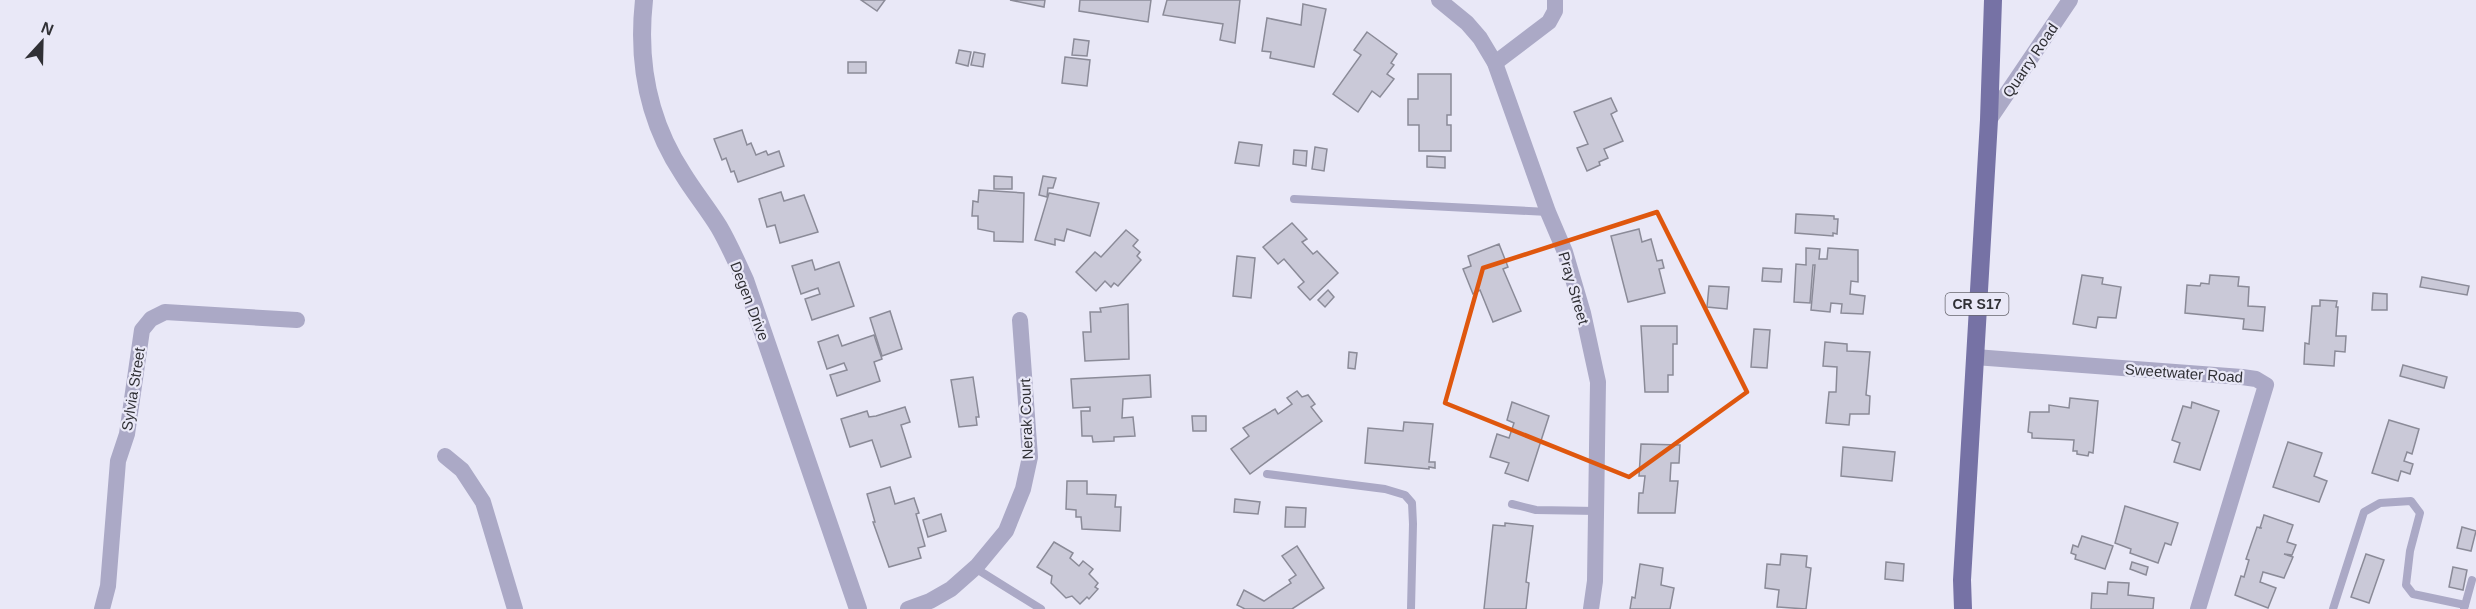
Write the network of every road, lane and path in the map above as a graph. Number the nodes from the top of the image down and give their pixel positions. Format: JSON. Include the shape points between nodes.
{"nodes":[{"id":1,"x":644,"y":0,"type":"edge"},
{"id":2,"x":1439,"y":0,"type":"edge"},
{"id":3,"x":1555,"y":0,"type":"edge"},
{"id":4,"x":1993,"y":0,"type":"edge"},
{"id":5,"x":2070,"y":0,"type":"edge"},
{"id":6,"x":1495,"y":63,"type":"junction"},
{"id":7,"x":1989,"y":120,"type":"junction"},
{"id":8,"x":1294,"y":199,"type":"dead end"},
{"id":9,"x":1548,"y":212,"type":"junction"},
{"id":10,"x":297,"y":320,"type":"dead end"},
{"id":11,"x":1020,"y":320,"type":"dead end"},
{"id":12,"x":1975,"y":357,"type":"junction"},
{"id":13,"x":445,"y":456,"type":"dead end"},
{"id":14,"x":1267,"y":474,"type":"dead end"},
{"id":15,"x":1512,"y":504,"type":"dead end"},
{"id":16,"x":1597,"y":510,"type":"junction"},
{"id":17,"x":975,"y":568,"type":"junction"},
{"id":18,"x":2472,"y":580,"type":"dead end"},
{"id":19,"x":2464,"y":607,"type":"edge"},
{"id":20,"x":102,"y":609,"type":"edge"},
{"id":21,"x":515,"y":609,"type":"edge"},
{"id":22,"x":858,"y":609,"type":"edge"},
{"id":23,"x":908,"y":609,"type":"edge"},
{"id":24,"x":1041,"y":609,"type":"edge"},
{"id":25,"x":1411,"y":609,"type":"edge"},
{"id":26,"x":1591,"y":609,"type":"edge"},
{"id":27,"x":1963,"y":609,"type":"edge"},
{"id":28,"x":2198,"y":609,"type":"edge"},
{"id":29,"x":2333,"y":609,"type":"edge"}],
"edges":[{"from":1,"to":22,"type":"street","name":"Degen Drive","via":[[640,34],[646,84],[657,125],[682,173],[720,228],[745,280]]},
{"from":2,"to":6,"type":"street","name":"Pray Street","via":[[1467,23]]},
{"from":3,"to":6,"type":"street","via":[[1549,22]]},
{"from":4,"to":7,"type":"main road","number":"CR S17"},
{"from":5,"to":7,"type":"street","name":"Quarry Road"},
{"from":6,"to":9,"type":"street","name":"Pray Street"},
{"from":7,"to":12,"type":"main road","number":"CR S17"},
{"from":8,"to":9,"type":"lane"},
{"from":9,"to":16,"type":"street","name":"Pray Street","via":[[1577,292],[1598,382]]},
{"from":10,"to":20,"type":"street","name":"Sylvia Street","via":[[165,312],[151,319],[142,330],[127,435],[118,461],[108,586]]},
{"from":11,"to":17,"type":"street","name":"Nerak Court","via":[[1030,457],[1023,489],[1006,531]]},
{"from":12,"to":27,"type":"main road","number":"CR S17"},
{"from":12,"to":28,"type":"street","name":"Sweetwater Road","via":[[2242,377],[2266,385]]},
{"from":13,"to":21,"type":"street","via":[[462,470],[483,502]]},
{"from":14,"to":25,"type":"lane","via":[[1405,495],[1412,502]]},
{"from":15,"to":16,"type":"lane","via":[[1536,510]]},
{"from":16,"to":26,"type":"street","name":"Pray Street"},
{"from":17,"to":23,"type":"street","name":"Nerak Court","via":[[951,589]]},
{"from":17,"to":24,"type":"lane"},
{"from":18,"to":19,"type":"lane"},
{"from":19,"to":29,"type":"lane","via":[[2413,594],[2406,585],[2420,513],[2411,501],[2380,503],[2364,512]]}]}
